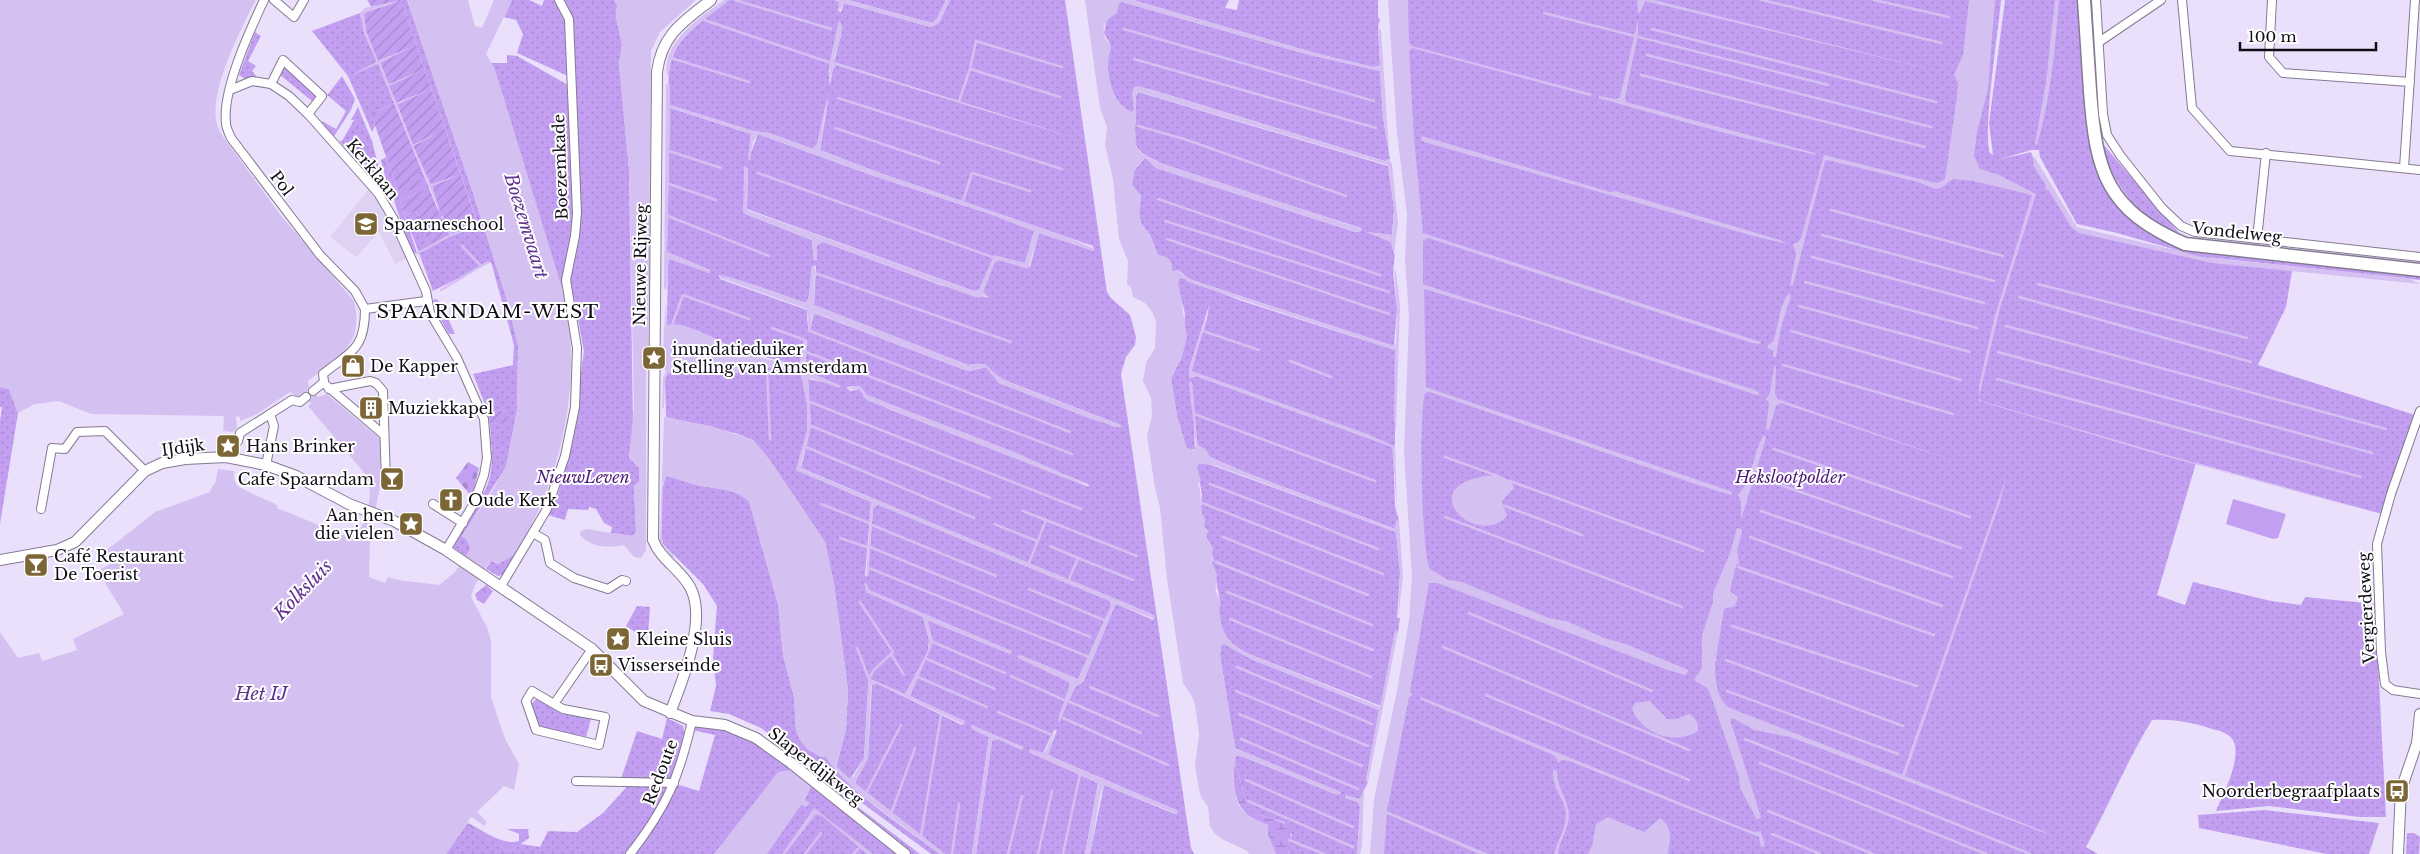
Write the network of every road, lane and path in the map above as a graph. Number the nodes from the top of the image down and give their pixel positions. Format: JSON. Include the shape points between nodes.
{"nodes":[{"id":1,"x":264,"y":0,"type":"edge"},
{"id":2,"x":274,"y":0,"type":"edge"},
{"id":3,"x":304,"y":0,"type":"edge"},
{"id":4,"x":559,"y":0,"type":"edge"},
{"id":5,"x":711,"y":0,"type":"edge"},
{"id":6,"x":2084,"y":0,"type":"edge"},
{"id":7,"x":2096,"y":0,"type":"edge"},
{"id":8,"x":2161,"y":0,"type":"edge"},
{"id":9,"x":2182,"y":0,"type":"edge"},
{"id":10,"x":2272,"y":0,"type":"edge"},
{"id":11,"x":2415,"y":0,"type":"edge"},
{"id":12,"x":2099,"y":42,"type":"junction"},
{"id":13,"x":2410,"y":82,"type":"junction"},
{"id":14,"x":271,"y":84,"type":"junction"},
{"id":15,"x":230,"y":90,"type":"junction"},
{"id":16,"x":308,"y":114,"type":"junction"},
{"id":17,"x":2266,"y":153,"type":"junction"},
{"id":18,"x":2404,"y":168,"type":"junction"},
{"id":19,"x":2420,"y":170,"type":"edge"},
{"id":20,"x":2257,"y":239,"type":"junction"},
{"id":21,"x":2420,"y":256,"type":"edge"},
{"id":22,"x":2420,"y":270,"type":"edge"},
{"id":23,"x":426,"y":301,"type":"junction"},
{"id":24,"x":365,"y":309,"type":"junction"},
{"id":25,"x":326,"y":385,"type":"junction"},
{"id":26,"x":313,"y":392,"type":"dead end"},
{"id":27,"x":303,"y":400,"type":"dead end"},
{"id":28,"x":2420,"y":410,"type":"edge"},
{"id":29,"x":270,"y":414,"type":"junction"},
{"id":30,"x":384,"y":435,"type":"junction"},
{"id":31,"x":238,"y":441,"type":"dead end"},
{"id":32,"x":266,"y":465,"type":"junction"},
{"id":33,"x":145,"y":471,"type":"junction"},
{"id":34,"x":386,"y":481,"type":"dead end"},
{"id":35,"x":433,"y":504,"type":"dead end"},
{"id":36,"x":41,"y":509,"type":"dead end"},
{"id":37,"x":463,"y":523,"type":"junction"},
{"id":38,"x":533,"y":534,"type":"junction"},
{"id":39,"x":446,"y":550,"type":"junction"},
{"id":40,"x":0,"y":560,"type":"edge"},
{"id":41,"x":626,"y":581,"type":"dead end"},
{"id":42,"x":501,"y":586,"type":"junction"},
{"id":43,"x":592,"y":649,"type":"junction"},
{"id":44,"x":2420,"y":694,"type":"edge"},
{"id":45,"x":554,"y":704,"type":"junction"},
{"id":46,"x":670,"y":713,"type":"junction"},
{"id":47,"x":2420,"y":714,"type":"edge"},
{"id":48,"x":692,"y":721,"type":"junction"},
{"id":49,"x":576,"y":781,"type":"dead end"},
{"id":50,"x":674,"y":783,"type":"junction"},
{"id":51,"x":630,"y":854,"type":"edge"},
{"id":52,"x":905,"y":854,"type":"edge"},
{"id":53,"x":2398,"y":854,"type":"edge"}],
"edges":[{"from":1,"to":15,"type":"street","name":"Pol","via":[[247,35]]},
{"from":2,"to":3,"type":"street","via":[[294,17]]},
{"from":4,"to":38,"type":"street","name":"Boezemkade","via":[[569,19],[576,158],[577,213],[566,280],[575,324],[577,372],[575,407],[567,449],[547,509]]},
{"from":5,"to":46,"type":"street","name":"Nieuwe Rijweg","via":[[669,36],[657,72],[653,540],[658,552],[691,588],[696,605],[691,652]]},
{"from":6,"to":22,"type":"main road","name":"Vondelweg","via":[[2096,148],[2112,188],[2137,217],[2162,234],[2185,244]]},
{"from":7,"to":12,"type":"street","name":"Vondelweg"},
{"from":8,"to":12,"type":"street"},
{"from":9,"to":17,"type":"street","via":[[2192,108],[2230,150]]},
{"from":10,"to":13,"type":"street","via":[[2269,57],[2283,73]]},
{"from":11,"to":13,"type":"street"},
{"from":12,"to":20,"type":"street","name":"Vondelweg","via":[[2106,130],[2113,145],[2141,181],[2181,226],[2195,232]]},
{"from":13,"to":18,"type":"street"},
{"from":14,"to":15,"type":"street","via":[[252,81]]},
{"from":14,"to":16,"type":"street","name":"Kerklaan"},
{"from":14,"to":16,"type":"street","via":[[283,60],[322,96]]},
{"from":15,"to":24,"type":"street","name":"Pol","via":[[226,124],[231,138],[320,255],[355,291]]},
{"from":16,"to":23,"type":"street","name":"Kerklaan","via":[[378,193],[397,226],[426,291]]},
{"from":17,"to":18,"type":"street"},
{"from":17,"to":20,"type":"street"},
{"from":18,"to":19,"type":"street"},
{"from":20,"to":21,"type":"street","name":"Vondelweg"},
{"from":23,"to":24,"type":"street"},
{"from":23,"to":37,"type":"street","name":"Kerklaan","via":[[457,358],[484,419],[487,458],[484,476]]},
{"from":24,"to":25,"type":"street","via":[[365,328],[357,348],[323,374]]},
{"from":25,"to":26,"type":"street"},
{"from":25,"to":30,"type":"street"},
{"from":25,"to":30,"type":"street","via":[[370,381],[379,386],[384,395]]},
{"from":27,"to":29,"type":"street","via":[[292,400]]},
{"from":28,"to":44,"type":"street","name":"Vergierdeweg","via":[[2377,544],[2385,684],[2393,690]]},
{"from":29,"to":31,"type":"street","via":[[240,433]]},
{"from":29,"to":32,"type":"street","via":[[274,426]]},
{"from":30,"to":34,"type":"street"},
{"from":32,"to":33,"type":"street","name":"IJdijk","via":[[226,457],[203,457],[162,463]]},
{"from":32,"to":39,"type":"street","name":"IJdijk","via":[[394,521]]},
{"from":33,"to":36,"type":"street","via":[[105,431],[77,432],[65,449],[52,448]]},
{"from":33,"to":40,"type":"street","via":[[75,542],[57,550]]},
{"from":35,"to":37,"type":"street"},
{"from":37,"to":39,"type":"street","name":"Kerklaan"},
{"from":38,"to":41,"type":"street","via":[[545,540],[550,563],[574,578],[608,589],[622,580]]},
{"from":38,"to":42,"type":"street","name":"Boezemkade"},
{"from":39,"to":42,"type":"street","name":"IJdijk"},
{"from":42,"to":43,"type":"street"},
{"from":43,"to":45,"type":"street"},
{"from":43,"to":46,"type":"street","via":[[638,698]]},
{"from":45,"to":45,"type":"street","via":[[532,691],[526,701],[536,730],[599,745],[605,716],[563,709]]},
{"from":46,"to":48,"type":"street","name":"Slaperdijkweg"},
{"from":47,"to":53,"type":"street","via":[[2417,743],[2401,790]]},
{"from":48,"to":50,"type":"street","name":"Redoute"},
{"from":48,"to":52,"type":"street","name":"Slaperdijkweg","via":[[725,725],[756,738]]},
{"from":49,"to":50,"type":"street"},
{"from":50,"to":51,"type":"street","name":"Redoute","via":[[655,821]]}]}
